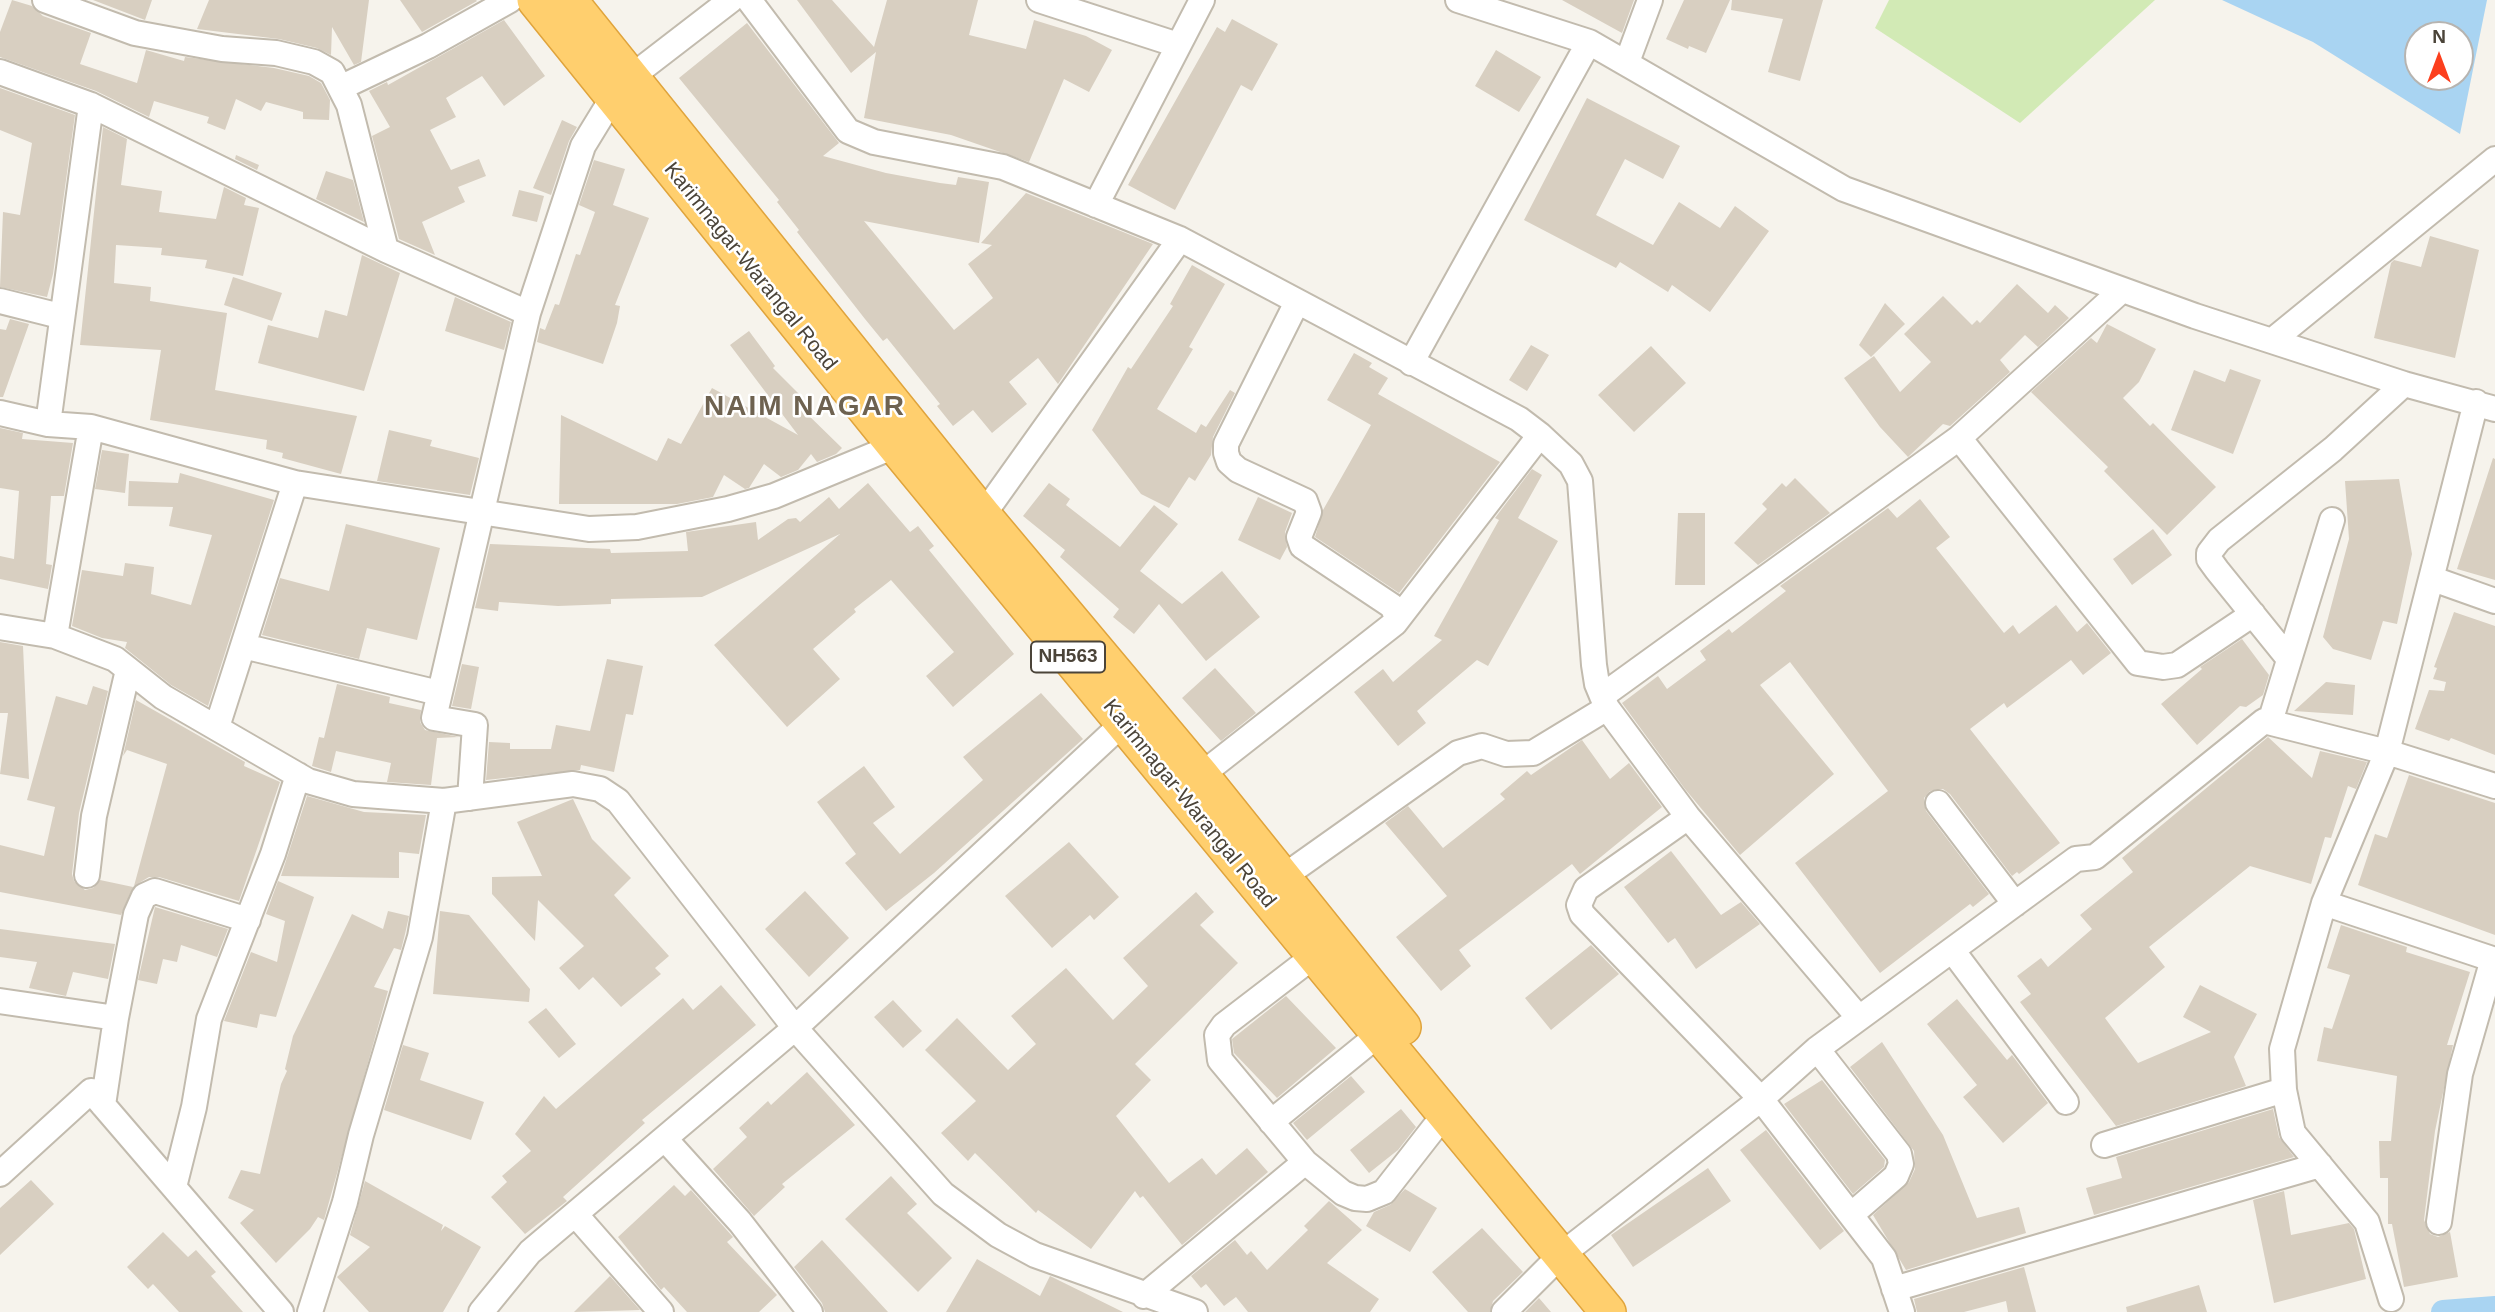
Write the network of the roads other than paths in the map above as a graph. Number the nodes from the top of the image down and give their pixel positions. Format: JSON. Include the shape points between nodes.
{"nodes":[{"id":1,"x":45,"y":0,"type":"edge"},
{"id":2,"x":510,"y":0,"type":"edge"},
{"id":3,"x":534,"y":0,"type":"edge"},
{"id":4,"x":569,"y":0,"type":"edge"},
{"id":5,"x":731,"y":0,"type":"edge"},
{"id":6,"x":750,"y":0,"type":"edge"},
{"id":7,"x":1039,"y":0,"type":"edge"},
{"id":8,"x":1202,"y":0,"type":"edge"},
{"id":9,"x":1458,"y":0,"type":"edge"},
{"id":10,"x":1650,"y":0,"type":"edge"},
{"id":11,"x":1589,"y":42,"type":"junction"},
{"id":12,"x":1178,"y":45,"type":"junction"},
{"id":13,"x":1627,"y":62,"type":"junction"},
{"id":14,"x":0,"y":72,"type":"edge"},
{"id":15,"x":342,"y":87,"type":"junction"},
{"id":16,"x":622,"y":87,"type":"junction"},
{"id":17,"x":91,"y":105,"type":"junction"},
{"id":18,"x":2495,"y":159,"type":"edge"},
{"id":19,"x":1096,"y":205,"type":"junction"},
{"id":20,"x":1180,"y":239,"type":"junction"},
{"id":21,"x":386,"y":250,"type":"junction"},
{"id":22,"x":2122,"y":290,"type":"junction"},
{"id":23,"x":0,"y":301,"type":"edge"},
{"id":24,"x":1297,"y":302,"type":"junction"},
{"id":25,"x":528,"y":313,"type":"junction"},
{"id":26,"x":60,"y":316,"type":"junction"},
{"id":27,"x":2273,"y":340,"type":"junction"},
{"id":28,"x":1410,"y":363,"type":"junction"},
{"id":29,"x":2404,"y":384,"type":"junction"},
{"id":30,"x":2486,"y":406,"type":"edge"},
{"id":31,"x":0,"y":413,"type":"edge"},
{"id":32,"x":48,"y":424,"type":"junction"},
{"id":33,"x":92,"y":427,"type":"junction"},
{"id":34,"x":1540,"y":435,"type":"junction"},
{"id":35,"x":1959,"y":438,"type":"junction"},
{"id":36,"x":907,"y":441,"type":"junction"},
{"id":37,"x":295,"y":484,"type":"junction"},
{"id":38,"x":479,"y":513,"type":"junction"},
{"id":39,"x":983,"y":515,"type":"junction"},
{"id":40,"x":2332,"y":520,"type":"dead end"},
{"id":41,"x":2432,"y":579,"type":"junction"},
{"id":42,"x":2495,"y":601,"type":"edge"},
{"id":43,"x":2253,"y":614,"type":"junction"},
{"id":44,"x":1395,"y":623,"type":"junction"},
{"id":45,"x":0,"y":627,"type":"edge"},
{"id":46,"x":55,"y":636,"type":"junction"},
{"id":47,"x":243,"y":646,"type":"junction"},
{"id":48,"x":2289,"y":659,"type":"junction"},
{"id":49,"x":128,"y":670,"type":"junction"},
{"id":50,"x":439,"y":693,"type":"junction"},
{"id":51,"x":1605,"y":702,"type":"junction"},
{"id":52,"x":1133,"y":714,"type":"junction"},
{"id":53,"x":2270,"y":722,"type":"junction"},
{"id":54,"x":217,"y":727,"type":"junction"},
{"id":55,"x":2387,"y":752,"type":"junction"},
{"id":56,"x":298,"y":775,"type":"junction"},
{"id":57,"x":1201,"y":775,"type":"junction"},
{"id":58,"x":2495,"y":786,"type":"edge"},
{"id":59,"x":470,"y":798,"type":"junction"},
{"id":60,"x":444,"y":801,"type":"junction"},
{"id":61,"x":1938,"y":803,"type":"dead end"},
{"id":62,"x":1688,"y":817,"type":"junction"},
{"id":63,"x":86,"y":875,"type":"dead end"},
{"id":64,"x":1283,"y":877,"type":"junction"},
{"id":65,"x":2325,"y":903,"type":"junction"},
{"id":66,"x":2015,"y":904,"type":"junction"},
{"id":67,"x":248,"y":920,"type":"junction"},
{"id":68,"x":1952,"y":950,"type":"junction"},
{"id":69,"x":1314,"y":957,"type":"junction"},
{"id":70,"x":2494,"y":960,"type":"edge"},
{"id":71,"x":0,"y":1000,"type":"edge"},
{"id":72,"x":116,"y":1018,"type":"junction"},
{"id":73,"x":1859,"y":1018,"type":"junction"},
{"id":74,"x":795,"y":1028,"type":"junction"},
{"id":75,"x":1378,"y":1035,"type":"junction"},
{"id":76,"x":1817,"y":1049,"type":"junction"},
{"id":77,"x":2284,"y":1090,"type":"junction"},
{"id":78,"x":1761,"y":1099,"type":"junction"},
{"id":79,"x":2066,"y":1102,"type":"dead end"},
{"id":80,"x":103,"y":1105,"type":"junction"},
{"id":81,"x":1444,"y":1115,"type":"junction"},
{"id":82,"x":1271,"y":1122,"type":"junction"},
{"id":83,"x":665,"y":1139,"type":"junction"},
{"id":84,"x":2104,"y":1145,"type":"dead end"},
{"id":85,"x":1305,"y":1163,"type":"junction"},
{"id":86,"x":2320,"y":1165,"type":"junction"},
{"id":87,"x":0,"y":1174,"type":"edge"},
{"id":88,"x":174,"y":1187,"type":"junction"},
{"id":89,"x":575,"y":1214,"type":"junction"},
{"id":90,"x":1851,"y":1215,"type":"junction"},
{"id":91,"x":2439,"y":1222,"type":"dead end"},
{"id":92,"x":1568,"y":1251,"type":"junction"},
{"id":93,"x":1144,"y":1296,"type":"junction"},
{"id":94,"x":2391,"y":1299,"type":"dead end"},
{"id":95,"x":1898,"y":1301,"type":"edge"},
{"id":96,"x":797,"y":1308,"type":"edge"},
{"id":97,"x":1189,"y":1311,"type":"edge"},
{"id":98,"x":281,"y":1312,"type":"edge"},
{"id":99,"x":310,"y":1312,"type":"edge"},
{"id":100,"x":481,"y":1312,"type":"edge"},
{"id":101,"x":661,"y":1312,"type":"edge"},
{"id":102,"x":1504,"y":1312,"type":"edge"},
{"id":103,"x":1608,"y":1312,"type":"edge"},
{"id":104,"x":1630,"y":1312,"type":"edge"}],
"edges":[{"from":1,"to":15,"type":"street","via":[[135,33],[314,62],[332,72]]},
{"from":2,"to":15,"type":"street"},
{"from":3,"to":16,"type":"highway","name":"Karimnagar-Warangal Road","number":"NH563"},
{"from":4,"to":16,"type":"highway","name":"Karimnagar-Warangal Road","number":"NH563"},
{"from":5,"to":16,"type":"street"},
{"from":6,"to":19,"type":"street","via":[[848,131],[874,142],[1003,167]]},
{"from":7,"to":12,"type":"street"},
{"from":8,"to":12,"type":"street"},
{"from":9,"to":11,"type":"street"},
{"from":10,"to":13,"type":"street"},
{"from":11,"to":13,"type":"street"},
{"from":11,"to":28,"type":"street"},
{"from":12,"to":19,"type":"street"},
{"from":13,"to":22,"type":"street","via":[[1844,189]]},
{"from":14,"to":17,"type":"street"},
{"from":15,"to":21,"type":"street"},
{"from":16,"to":25,"type":"street","via":[[583,146]]},
{"from":16,"to":36,"type":"highway","name":"Karimnagar-Warangal Road","number":"NH563"},
{"from":17,"to":21,"type":"street"},
{"from":17,"to":26,"type":"street"},
{"from":18,"to":27,"type":"street"},
{"from":19,"to":20,"type":"street"},
{"from":20,"to":24,"type":"street"},
{"from":20,"to":39,"type":"street"},
{"from":21,"to":25,"type":"street"},
{"from":22,"to":27,"type":"street"},
{"from":22,"to":35,"type":"street"},
{"from":23,"to":26,"type":"street"},
{"from":24,"to":28,"type":"street"},
{"from":24,"to":44,"type":"street","via":[[1226,453],[1238,470],[1305,501],[1309,512],[1299,537],[1302,546],[1392,606]]},
{"from":25,"to":38,"type":"street"},
{"from":26,"to":32,"type":"street"},
{"from":27,"to":29,"type":"street"},
{"from":28,"to":34,"type":"street","via":[[1519,419]]},
{"from":29,"to":30,"type":"street"},
{"from":29,"to":43,"type":"street","via":[[2209,552],[2209,559]]},
{"from":30,"to":41,"type":"street"},
{"from":31,"to":32,"type":"street"},
{"from":32,"to":33,"type":"street"},
{"from":33,"to":37,"type":"street"},
{"from":33,"to":46,"type":"street"},
{"from":34,"to":44,"type":"street"},
{"from":34,"to":51,"type":"street","via":[[1571,464],[1580,481],[1594,665]]},
{"from":35,"to":43,"type":"street","via":[[2138,663],[2178,665]]},
{"from":35,"to":51,"type":"street"},
{"from":36,"to":38,"type":"street","via":[[774,496],[637,527],[589,528]]},
{"from":36,"to":39,"type":"highway","name":"Karimnagar-Warangal Road","number":"NH563"},
{"from":36,"to":52,"type":"highway","name":"Karimnagar-Warangal Road","number":"NH563"},
{"from":37,"to":38,"type":"street"},
{"from":37,"to":47,"type":"street"},
{"from":38,"to":50,"type":"street"},
{"from":39,"to":52,"type":"highway","name":"Karimnagar-Warangal Road","number":"NH563"},
{"from":40,"to":48,"type":"street"},
{"from":41,"to":42,"type":"street"},
{"from":41,"to":55,"type":"street"},
{"from":43,"to":48,"type":"street"},
{"from":44,"to":57,"type":"street"},
{"from":45,"to":46,"type":"street"},
{"from":46,"to":49,"type":"street","via":[[115,659]]},
{"from":47,"to":50,"type":"street"},
{"from":47,"to":54,"type":"street"},
{"from":48,"to":53,"type":"street"},
{"from":49,"to":54,"type":"street","via":[[163,697]]},
{"from":49,"to":63,"type":"street","via":[[94,816]]},
{"from":50,"to":59,"type":"street","via":[[434,718],[472,723],[476,728]]},
{"from":51,"to":62,"type":"street"},
{"from":51,"to":64,"type":"street","via":[[1533,753],[1506,754],[1482,746],[1458,753]]},
{"from":52,"to":57,"type":"highway","name":"Karimnagar-Warangal Road","number":"NH563"},
{"from":52,"to":69,"type":"highway","name":"Karimnagar-Warangal Road","number":"NH563"},
{"from":52,"to":74,"type":"street"},
{"from":53,"to":55,"type":"street"},
{"from":53,"to":66,"type":"street","via":[[2264,721],[2095,857],[2076,859]]},
{"from":54,"to":56,"type":"street"},
{"from":55,"to":58,"type":"street"},
{"from":55,"to":65,"type":"street"},
{"from":56,"to":60,"type":"street","via":[[353,794]]},
{"from":56,"to":67,"type":"street"},
{"from":57,"to":64,"type":"highway","name":"Karimnagar-Warangal Road","number":"NH563"},
{"from":59,"to":60,"type":"street"},
{"from":59,"to":74,"type":"street","via":[[573,785],[600,789],[618,801]]},
{"from":60,"to":99,"type":"street","via":[[419,937]]},
{"from":61,"to":66,"type":"street"},
{"from":62,"to":73,"type":"street"},
{"from":62,"to":78,"type":"street","via":[[1586,889],[1579,905],[1582,914]]},
{"from":64,"to":92,"type":"highway","name":"Karimnagar-Warangal Road","number":"NH563"},
{"from":65,"to":70,"type":"street"},
{"from":65,"to":77,"type":"street","via":[[2283,1049]]},
{"from":66,"to":68,"type":"street"},
{"from":67,"to":72,"type":"street","via":[[162,892],[144,896],[136,914]]},
{"from":67,"to":88,"type":"street","via":[[209,1019]]},
{"from":68,"to":73,"type":"street"},
{"from":68,"to":79,"type":"street"},
{"from":69,"to":75,"type":"highway","name":"Karimnagar-Warangal Road","number":"NH563"},
{"from":69,"to":82,"type":"street","via":[[1217,1035],[1220,1060]]},
{"from":70,"to":91,"type":"street","via":[[2460,1074]]},
{"from":71,"to":72,"type":"street"},
{"from":72,"to":80,"type":"street"},
{"from":73,"to":76,"type":"street"},
{"from":74,"to":83,"type":"street"},
{"from":74,"to":93,"type":"street","via":[[943,1194],[966,1213],[1035,1255]]},
{"from":75,"to":81,"type":"highway","name":"Karimnagar-Warangal Road","number":"NH563"},
{"from":75,"to":82,"type":"street"},
{"from":76,"to":78,"type":"street"},
{"from":76,"to":90,"type":"street","via":[[1899,1154],[1896,1176]]},
{"from":77,"to":84,"type":"street"},
{"from":77,"to":86,"type":"street","via":[[2293,1133]]},
{"from":78,"to":90,"type":"street"},
{"from":78,"to":92,"type":"street"},
{"from":80,"to":87,"type":"street","via":[[92,1091]]},
{"from":80,"to":88,"type":"street"},
{"from":81,"to":85,"type":"street","via":[[1377,1196],[1355,1198],[1343,1193]]},
{"from":81,"to":92,"type":"highway","name":"Karimnagar-Warangal Road","number":"NH563"},
{"from":82,"to":85,"type":"street"},
{"from":83,"to":89,"type":"street"},
{"from":83,"to":96,"type":"street","via":[[740,1222]]},
{"from":85,"to":93,"type":"street"},
{"from":86,"to":94,"type":"street","via":[[2367,1222]]},
{"from":86,"to":95,"type":"street"},
{"from":88,"to":98,"type":"street"},
{"from":89,"to":100,"type":"street","via":[[530,1252]]},
{"from":89,"to":101,"type":"street"},
{"from":90,"to":95,"type":"street","via":[[1884,1258]]},
{"from":92,"to":102,"type":"street"},
{"from":92,"to":103,"type":"highway","name":"Karimnagar-Warangal Road","number":"NH563"},
{"from":92,"to":104,"type":"highway","name":"Karimnagar-Warangal Road","number":"NH563"},
{"from":93,"to":97,"type":"street"}]}
